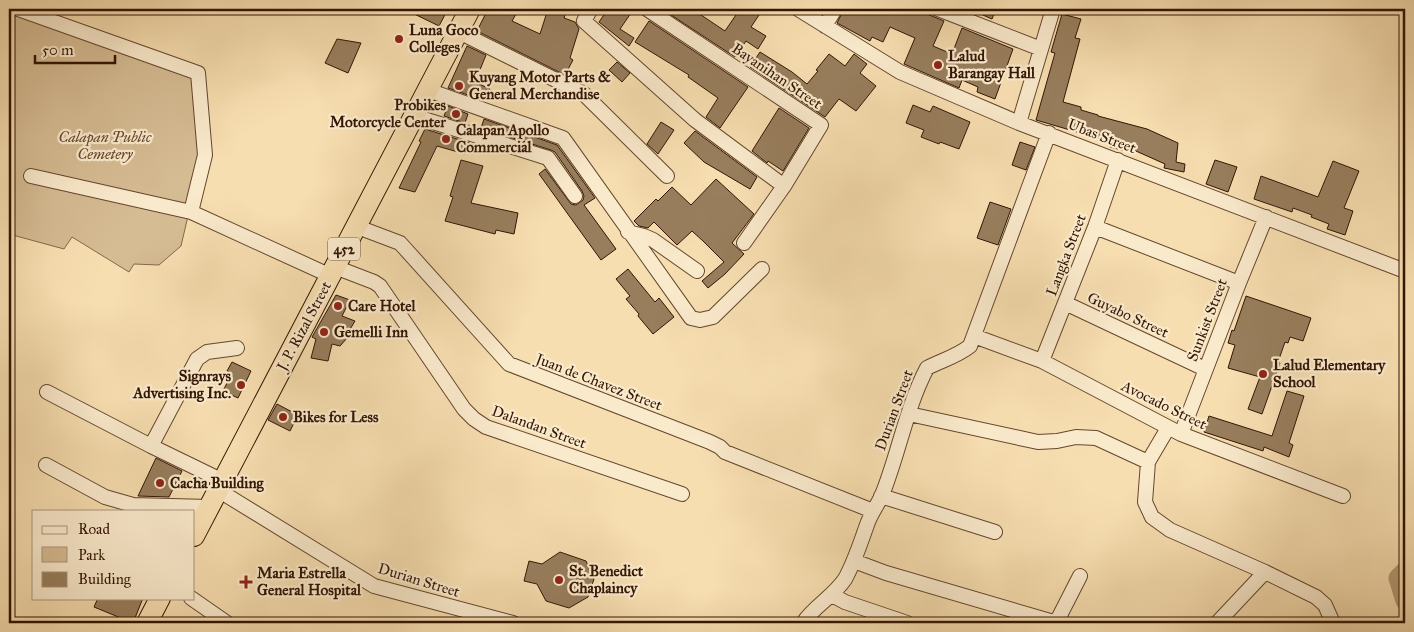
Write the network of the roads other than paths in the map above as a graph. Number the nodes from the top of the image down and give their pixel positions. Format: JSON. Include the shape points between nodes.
{"nodes":[{"id":1,"x":18,"y":9,"type":"edge"},
{"id":2,"x":470,"y":9,"type":"edge"},
{"id":3,"x":647,"y":9,"type":"edge"},
{"id":4,"x":798,"y":9,"type":"edge"},
{"id":5,"x":835,"y":9,"type":"edge"},
{"id":6,"x":938,"y":9,"type":"edge"},
{"id":7,"x":1053,"y":9,"type":"edge"},
{"id":8,"x":589,"y":10,"type":"edge"},
{"id":9,"x":825,"y":26,"type":"junction"},
{"id":10,"x":458,"y":32,"type":"junction"},
{"id":11,"x":1041,"y":48,"type":"junction"},
{"id":12,"x":428,"y":90,"type":"junction"},
{"id":13,"x":414,"y":116,"type":"junction"},
{"id":14,"x":1019,"y":123,"type":"junction"},
{"id":15,"x":1048,"y":133,"type":"junction"},
{"id":16,"x":1118,"y":160,"type":"junction"},
{"id":17,"x":31,"y":176,"type":"dead end"},
{"id":18,"x":667,"y":176,"type":"dead end"},
{"id":19,"x":784,"y":186,"type":"junction"},
{"id":20,"x":575,"y":196,"type":"dead end"},
{"id":21,"x":191,"y":212,"type":"junction"},
{"id":22,"x":1266,"y":217,"type":"junction"},
{"id":23,"x":356,"y":226,"type":"junction"},
{"id":24,"x":1095,"y":227,"type":"junction"},
{"id":25,"x":628,"y":232,"type":"junction"},
{"id":26,"x":744,"y":243,"type":"dead end"},
{"id":27,"x":762,"y":269,"type":"dead end"},
{"id":28,"x":333,"y":271,"type":"junction"},
{"id":29,"x":696,"y":271,"type":"dead end"},
{"id":30,"x":1405,"y":271,"type":"edge"},
{"id":31,"x":1239,"y":283,"type":"junction"},
{"id":32,"x":1065,"y":303,"type":"junction"},
{"id":33,"x":974,"y":336,"type":"junction"},
{"id":34,"x":237,"y":348,"type":"dead end"},
{"id":35,"x":1042,"y":361,"type":"junction"},
{"id":36,"x":1206,"y":369,"type":"junction"},
{"id":37,"x":47,"y":392,"type":"dead end"},
{"id":38,"x":909,"y":414,"type":"junction"},
{"id":39,"x":1168,"y":428,"type":"junction"},
{"id":40,"x":1181,"y":434,"type":"junction"},
{"id":41,"x":151,"y":446,"type":"junction"},
{"id":42,"x":1148,"y":462,"type":"junction"},
{"id":43,"x":46,"y":465,"type":"dead end"},
{"id":44,"x":217,"y":493,"type":"junction"},
{"id":45,"x":682,"y":494,"type":"dead end"},
{"id":46,"x":881,"y":496,"type":"junction"},
{"id":47,"x":1343,"y":496,"type":"dead end"},
{"id":48,"x":873,"y":511,"type":"junction"},
{"id":49,"x":995,"y":532,"type":"dead end"},
{"id":50,"x":195,"y":534,"type":"edge"},
{"id":51,"x":854,"y":561,"type":"junction"},
{"id":52,"x":1265,"y":572,"type":"junction"},
{"id":53,"x":1080,"y":576,"type":"dead end"},
{"id":54,"x":832,"y":595,"type":"junction"},
{"id":55,"x":157,"y":600,"type":"edge"},
{"id":56,"x":194,"y":600,"type":"edge"},
{"id":57,"x":147,"y":623,"type":"edge"},
{"id":58,"x":227,"y":623,"type":"edge"},
{"id":59,"x":514,"y":623,"type":"edge"},
{"id":60,"x":803,"y":623,"type":"edge"},
{"id":61,"x":907,"y":623,"type":"edge"},
{"id":62,"x":1056,"y":623,"type":"edge"},
{"id":63,"x":1217,"y":623,"type":"edge"},
{"id":64,"x":1333,"y":623,"type":"edge"}],
"edges":[{"from":1,"to":21,"type":"street","via":[[198,73],[205,155]]},
{"from":2,"to":10,"type":"highway","name":"J. P. Rizal Street","number":"452"},
{"from":3,"to":19,"type":"street","name":"Bayanihan Street","via":[[821,125]]},
{"from":4,"to":9,"type":"street","name":"Ubas Street"},
{"from":5,"to":9,"type":"street"},
{"from":6,"to":11,"type":"street"},
{"from":7,"to":11,"type":"street"},
{"from":8,"to":19,"type":"street","via":[[584,21],[687,113]]},
{"from":9,"to":14,"type":"street","name":"Ubas Street","via":[[900,72]]},
{"from":10,"to":12,"type":"highway","name":"J. P. Rizal Street","number":"452"},
{"from":10,"to":18,"type":"street","via":[[584,94]]},
{"from":11,"to":14,"type":"street"},
{"from":12,"to":13,"type":"highway","name":"J. P. Rizal Street","number":"452"},
{"from":12,"to":25,"type":"street","via":[[563,138]]},
{"from":13,"to":20,"type":"street","via":[[548,158]]},
{"from":13,"to":23,"type":"highway","name":"J. P. Rizal Street","number":"452"},
{"from":14,"to":15,"type":"street","name":"Ubas Street"},
{"from":15,"to":16,"type":"street","name":"Ubas Street"},
{"from":15,"to":33,"type":"street","name":"Durian Street"},
{"from":16,"to":22,"type":"street","name":"Ubas Street"},
{"from":16,"to":24,"type":"street","name":"Langka Street"},
{"from":17,"to":21,"type":"street","name":"Dalandan Street"},
{"from":19,"to":26,"type":"street","name":"Bayanihan Street"},
{"from":21,"to":28,"type":"street","name":"Dalandan Street"},
{"from":22,"to":30,"type":"street","name":"Ubas Street"},
{"from":22,"to":31,"type":"street","name":"Sunkist Street"},
{"from":23,"to":28,"type":"highway","name":"J. P. Rizal Street","number":"452"},
{"from":23,"to":48,"type":"street","name":"Juan de Chavez Street","via":[[400,243],[508,364],[710,442],[725,452]]},
{"from":24,"to":31,"type":"street"},
{"from":24,"to":32,"type":"street","name":"Langka Street"},
{"from":25,"to":27,"type":"street","via":[[691,318],[713,317]]},
{"from":25,"to":29,"type":"street","via":[[653,240]]},
{"from":28,"to":44,"type":"highway","name":"J. P. Rizal Street","number":"452"},
{"from":28,"to":45,"type":"street","name":"Dalandan Street","via":[[380,286],[474,420],[486,427]]},
{"from":31,"to":36,"type":"street","name":"Sunkist Street"},
{"from":32,"to":35,"type":"street","name":"Langka Street"},
{"from":32,"to":36,"type":"street","name":"Guyabo Street"},
{"from":33,"to":35,"type":"street","name":"Avocado Street"},
{"from":33,"to":38,"type":"street","name":"Durian Street","via":[[970,346],[960,354],[927,368]]},
{"from":34,"to":41,"type":"street","via":[[207,352],[197,359]]},
{"from":35,"to":39,"type":"street","name":"Avocado Street"},
{"from":36,"to":40,"type":"street","name":"Sunkist Street"},
{"from":37,"to":41,"type":"street","name":"Durian Street"},
{"from":38,"to":42,"type":"street","via":[[1038,442],[1096,438]]},
{"from":38,"to":46,"type":"street","name":"Durian Street"},
{"from":39,"to":40,"type":"street","name":"Avocado Street"},
{"from":39,"to":42,"type":"street"},
{"from":40,"to":47,"type":"street","name":"Avocado Street"},
{"from":41,"to":44,"type":"street","name":"Durian Street"},
{"from":42,"to":52,"type":"street","via":[[1146,502],[1152,517],[1170,530]]},
{"from":43,"to":44,"type":"street","via":[[105,497],[133,505]]},
{"from":44,"to":50,"type":"highway","name":"J. P. Rizal Street","number":"452"},
{"from":44,"to":59,"type":"street","name":"Durian Street","via":[[374,586]]},
{"from":46,"to":48,"type":"street","name":"Durian Street"},
{"from":46,"to":49,"type":"street"},
{"from":48,"to":51,"type":"street","name":"Durian Street"},
{"from":51,"to":54,"type":"street","name":"Durian Street"},
{"from":51,"to":62,"type":"street"},
{"from":52,"to":63,"type":"street"},
{"from":52,"to":64,"type":"street","via":[[1316,597],[1325,605]]},
{"from":53,"to":62,"type":"street"},
{"from":54,"to":60,"type":"street","name":"Durian Street"},
{"from":54,"to":61,"type":"street"},
{"from":55,"to":57,"type":"highway"},
{"from":56,"to":58,"type":"street"}]}
